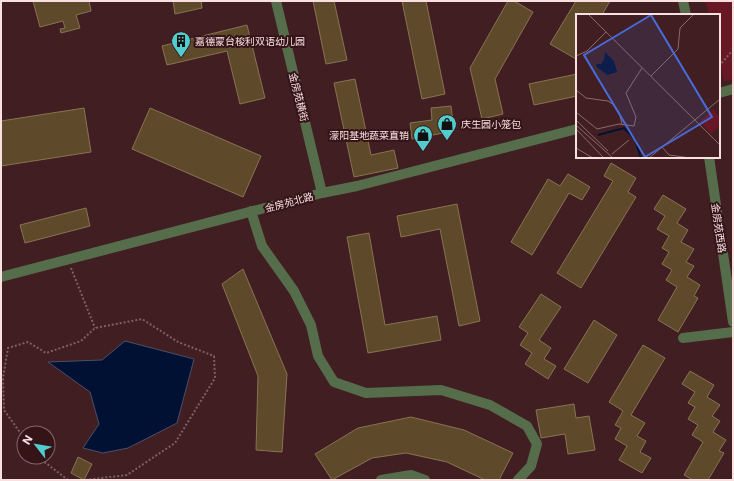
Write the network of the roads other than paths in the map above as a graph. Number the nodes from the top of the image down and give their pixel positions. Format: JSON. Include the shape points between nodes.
{"nodes":[{"id":1,"x":276,"y":1,"type":"edge"},
{"id":2,"x":683,"y":1,"type":"edge"},
{"id":3,"x":686,"y":14,"type":"edge"},
{"id":4,"x":733,"y":90,"type":"edge"},
{"id":5,"x":720,"y":93,"type":"edge"},
{"id":6,"x":576,"y":129,"type":"edge"},
{"id":7,"x":709,"y":158,"type":"edge"},
{"id":8,"x":322,"y":193,"type":"junction"},
{"id":9,"x":251,"y":211,"type":"junction"},
{"id":10,"x":1,"y":278,"type":"edge"},
{"id":11,"x":733,"y":322,"type":"edge"},
{"id":12,"x":733,"y":332,"type":"edge"},
{"id":13,"x":683,"y":338,"type":"dead end"},
{"id":14,"x":381,"y":480,"type":"edge"},
{"id":15,"x":425,"y":480,"type":"edge"},
{"id":16,"x":518,"y":480,"type":"edge"}],
"edges":[{"from":1,"to":8,"type":"street","name":"金房苑横街"},
{"from":2,"to":3,"type":"street"},
{"from":4,"to":5,"type":"street"},
{"from":6,"to":8,"type":"street","name":"金房苑北路"},
{"from":7,"to":11,"type":"street","name":"金房苑西路"},
{"from":8,"to":9,"type":"street","name":"金房苑北路"},
{"from":9,"to":10,"type":"street","name":"金房苑北路"},
{"from":9,"to":16,"type":"street","via":[[262,246],[294,291],[311,325],[318,356],[334,382],[366,393],[441,390],[490,405],[527,426],[537,444],[531,466]]},
{"from":12,"to":13,"type":"street"},
{"from":14,"to":15,"type":"street","via":[[411,475]]}]}
